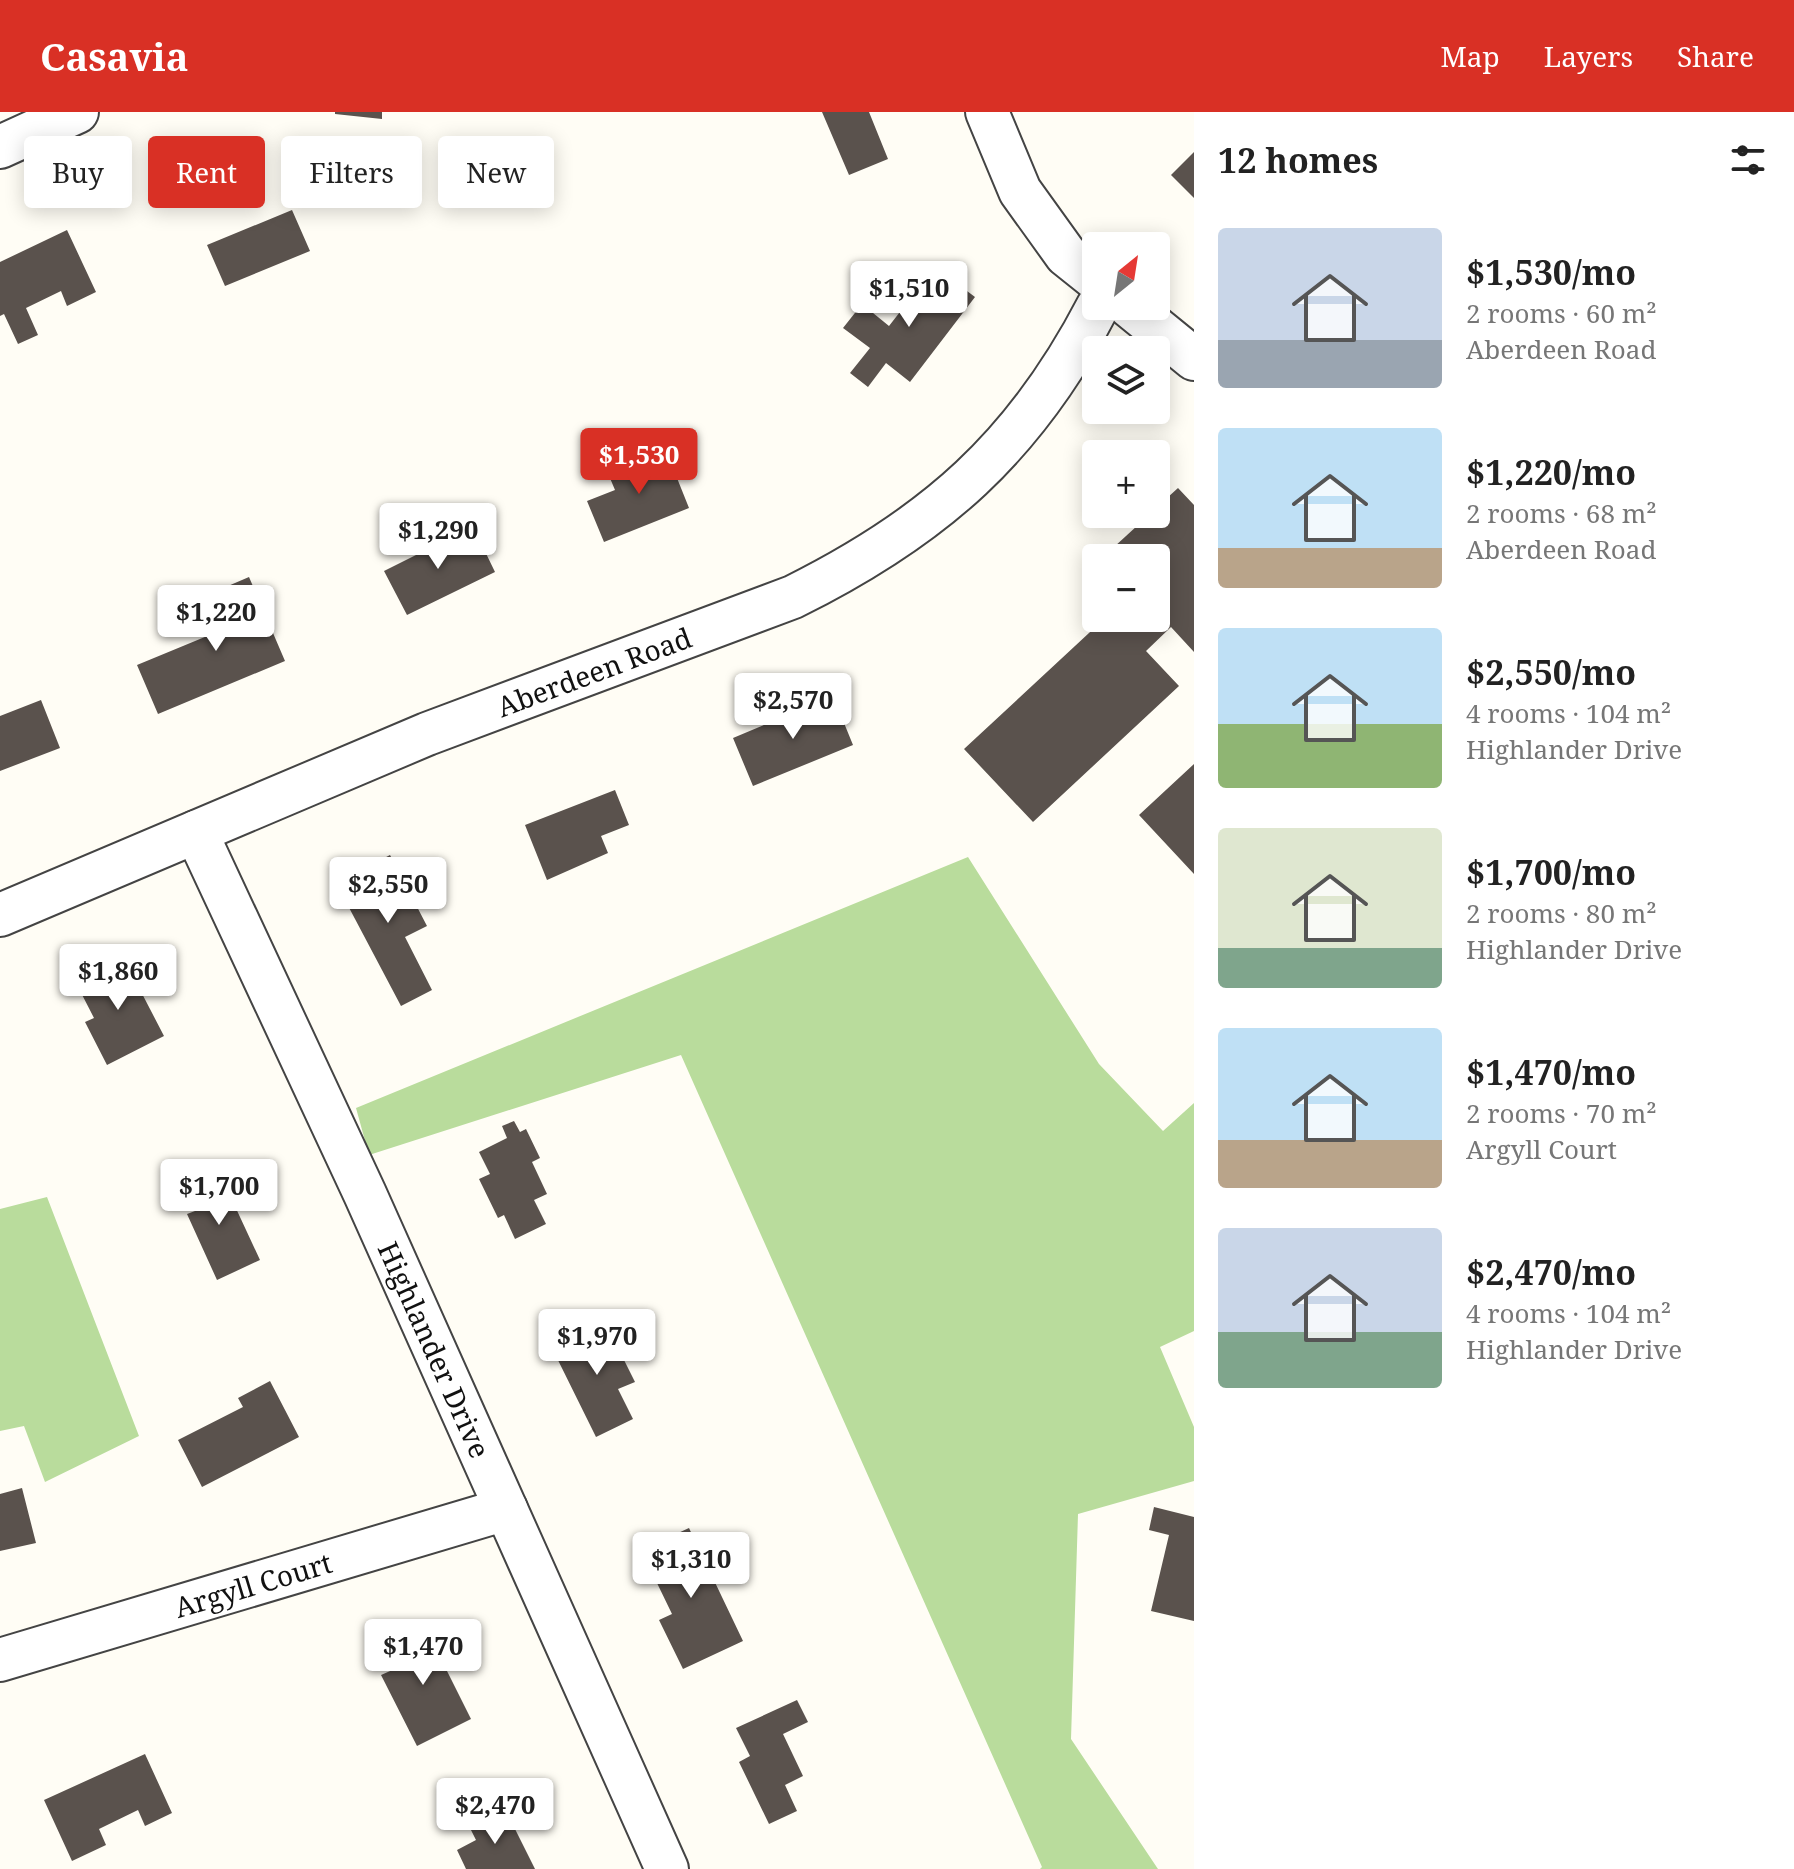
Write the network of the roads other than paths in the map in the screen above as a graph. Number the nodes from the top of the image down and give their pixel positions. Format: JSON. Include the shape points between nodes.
{"nodes":[{"id":1,"x":77,"y":112,"type":"edge"},
{"id":2,"x":987,"y":112,"type":"edge"},
{"id":3,"x":0,"y":147,"type":"edge"},
{"id":4,"x":1082,"y":268,"type":"edge"},
{"id":5,"x":1091,"y":320,"type":"edge"},
{"id":6,"x":1146,"y":320,"type":"edge"},
{"id":7,"x":1194,"y":359,"type":"edge"},
{"id":8,"x":196,"y":832,"type":"junction"},
{"id":9,"x":0,"y":915,"type":"edge"},
{"id":10,"x":506,"y":1509,"type":"junction"},
{"id":11,"x":0,"y":1660,"type":"edge"},
{"id":12,"x":667,"y":1869,"type":"edge"}],
"edges":[{"from":1,"to":3,"type":"street"},
{"from":2,"to":4,"type":"street","via":[[1020,191],[1066,255]]},
{"from":5,"to":8,"type":"street","name":"Aberdeen Road","via":[[1042,399],[1001,449],[925,518],[851,568],[793,597],[427,734]]},
{"from":6,"to":7,"type":"street"},
{"from":8,"to":9,"type":"street","name":"Aberdeen Road"},
{"from":8,"to":10,"type":"street","name":"Highlander Drive"},
{"from":10,"to":11,"type":"street","name":"Argyll Court"},
{"from":10,"to":12,"type":"street","name":"Highlander Drive"}]}
